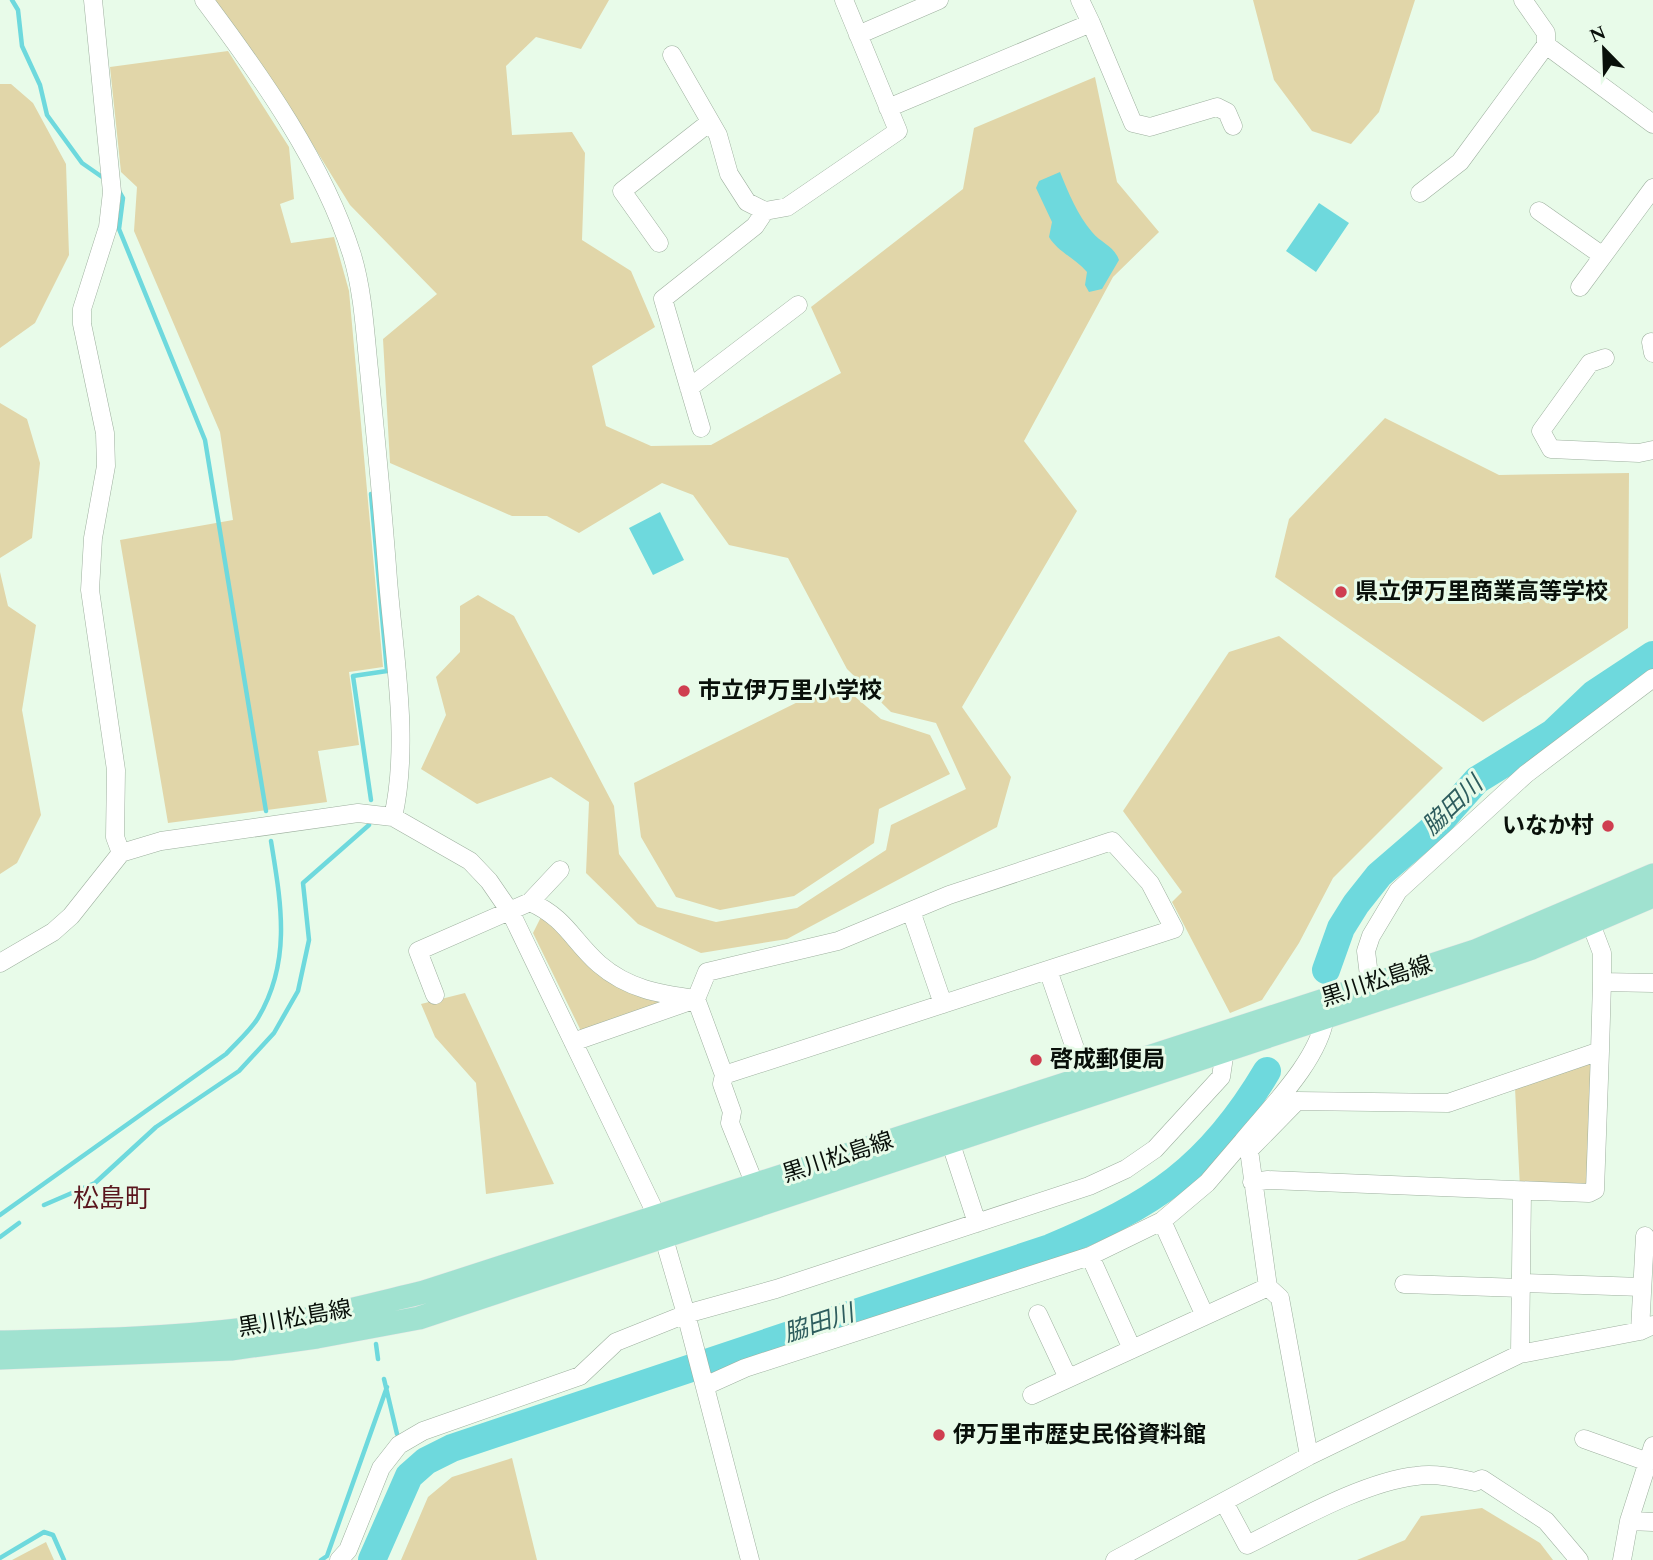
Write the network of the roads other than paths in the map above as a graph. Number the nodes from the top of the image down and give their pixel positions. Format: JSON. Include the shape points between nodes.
{"nodes":[{"id":1,"x":93,"y":0,"type":"edge"},
{"id":2,"x":204,"y":0,"type":"edge"},
{"id":3,"x":844,"y":0,"type":"edge"},
{"id":4,"x":939,"y":0,"type":"edge"},
{"id":5,"x":1080,"y":0,"type":"edge"},
{"id":6,"x":1523,"y":0,"type":"edge"},
{"id":7,"x":1091,"y":23,"type":"junction"},
{"id":8,"x":858,"y":35,"type":"junction"},
{"id":9,"x":1546,"y":45,"type":"junction"},
{"id":10,"x":672,"y":55,"type":"dead end"},
{"id":11,"x":888,"y":108,"type":"junction"},
{"id":12,"x":710,"y":122,"type":"junction"},
{"id":13,"x":1653,"y":124,"type":"edge"},
{"id":14,"x":1233,"y":126,"type":"dead end"},
{"id":15,"x":1653,"y":188,"type":"edge"},
{"id":16,"x":1420,"y":193,"type":"dead end"},
{"id":17,"x":765,"y":211,"type":"junction"},
{"id":18,"x":1539,"y":211,"type":"dead end"},
{"id":19,"x":659,"y":243,"type":"dead end"},
{"id":20,"x":1603,"y":256,"type":"junction"},
{"id":21,"x":1580,"y":287,"type":"dead end"},
{"id":22,"x":798,"y":305,"type":"dead end"},
{"id":23,"x":1605,"y":358,"type":"dead end"},
{"id":24,"x":689,"y":388,"type":"junction"},
{"id":25,"x":701,"y":428,"type":"dead end"},
{"id":26,"x":1653,"y":450,"type":"edge"},
{"id":27,"x":1653,"y":678,"type":"edge"},
{"id":28,"x":393,"y":817,"type":"junction"},
{"id":29,"x":121,"y":853,"type":"junction"},
{"id":30,"x":560,"y":870,"type":"dead end"},
{"id":31,"x":1653,"y":875,"type":"edge"},
{"id":32,"x":1653,"y":897,"type":"edge"},
{"id":33,"x":530,"y":902,"type":"junction"},
{"id":34,"x":912,"y":911,"type":"junction"},
{"id":35,"x":511,"y":913,"type":"junction"},
{"id":36,"x":1591,"y":924,"type":"junction"},
{"id":37,"x":2,"y":958,"type":"edge"},
{"id":38,"x":1048,"y":970,"type":"junction"},
{"id":39,"x":1602,"y":982,"type":"junction"},
{"id":40,"x":1653,"y":983,"type":"edge"},
{"id":41,"x":1370,"y":984,"type":"junction"},
{"id":42,"x":435,"y":995,"type":"dead end"},
{"id":43,"x":695,"y":999,"type":"junction"},
{"id":44,"x":943,"y":1004,"type":"junction"},
{"id":45,"x":1325,"y":1017,"type":"junction"},
{"id":46,"x":573,"y":1042,"type":"junction"},
{"id":47,"x":1225,"y":1050,"type":"junction"},
{"id":48,"x":1600,"y":1051,"type":"junction"},
{"id":49,"x":724,"y":1075,"type":"junction"},
{"id":50,"x":1088,"y":1085,"type":"junction"},
{"id":51,"x":950,"y":1142,"type":"junction"},
{"id":52,"x":1246,"y":1145,"type":"junction"},
{"id":53,"x":1252,"y":1182,"type":"junction"},
{"id":54,"x":755,"y":1185,"type":"junction"},
{"id":55,"x":1522,"y":1192,"type":"junction"},
{"id":56,"x":1162,"y":1222,"type":"junction"},
{"id":57,"x":976,"y":1223,"type":"junction"},
{"id":58,"x":661,"y":1228,"type":"junction"},
{"id":59,"x":1645,"y":1236,"type":"dead end"},
{"id":60,"x":1090,"y":1256,"type":"junction"},
{"id":61,"x":1404,"y":1284,"type":"dead end"},
{"id":62,"x":1521,"y":1285,"type":"junction"},
{"id":63,"x":1268,"y":1287,"type":"junction"},
{"id":64,"x":1642,"y":1287,"type":"junction"},
{"id":65,"x":686,"y":1314,"type":"junction"},
{"id":66,"x":1038,"y":1314,"type":"dead end"},
{"id":67,"x":1205,"y":1316,"type":"junction"},
{"id":68,"x":1647,"y":1328,"type":"edge"},
{"id":69,"x":0,"y":1342,"type":"edge"},
{"id":70,"x":1132,"y":1349,"type":"junction"},
{"id":71,"x":1520,"y":1354,"type":"junction"},
{"id":72,"x":0,"y":1358,"type":"edge"},
{"id":73,"x":1068,"y":1378,"type":"junction"},
{"id":74,"x":705,"y":1386,"type":"junction"},
{"id":75,"x":1032,"y":1395,"type":"dead end"},
{"id":76,"x":1584,"y":1438,"type":"dead end"},
{"id":77,"x":1650,"y":1454,"type":"edge"},
{"id":78,"x":1309,"y":1456,"type":"junction"},
{"id":79,"x":1224,"y":1502,"type":"junction"},
{"id":80,"x":1629,"y":1521,"type":"junction"},
{"id":81,"x":1653,"y":1522,"type":"edge"},
{"id":82,"x":339,"y":1560,"type":"edge"},
{"id":83,"x":750,"y":1560,"type":"edge"},
{"id":84,"x":1115,"y":1560,"type":"edge"},
{"id":85,"x":1579,"y":1560,"type":"edge"},
{"id":86,"x":1622,"y":1560,"type":"edge"}],
"edges":[{"from":1,"to":29,"type":"street","via":[[112,184],[108,227],[82,309],[105,433],[106,466],[93,538],[90,590],[116,770],[116,837]]},
{"from":2,"to":28,"type":"street","via":[[280,105],[352,255],[384,518],[401,760]]},
{"from":3,"to":8,"type":"street"},
{"from":4,"to":8,"type":"street"},
{"from":5,"to":7,"type":"street"},
{"from":6,"to":9,"type":"street","via":[[1546,33]]},
{"from":7,"to":11,"type":"street"},
{"from":7,"to":14,"type":"street","via":[[1133,123],[1150,127],[1217,107],[1227,112]]},
{"from":8,"to":11,"type":"street"},
{"from":9,"to":13,"type":"street"},
{"from":9,"to":16,"type":"street","via":[[1460,162]]},
{"from":10,"to":12,"type":"street"},
{"from":11,"to":17,"type":"street","via":[[898,131],[787,207]]},
{"from":12,"to":17,"type":"street","via":[[735,184],[747,202]]},
{"from":12,"to":19,"type":"street","via":[[622,191]]},
{"from":15,"to":20,"type":"street"},
{"from":17,"to":24,"type":"street","via":[[755,226],[663,299]]},
{"from":18,"to":20,"type":"street"},
{"from":20,"to":21,"type":"street"},
{"from":22,"to":24,"type":"street"},
{"from":23,"to":26,"type":"street","via":[[1590,363],[1541,431],[1551,449]]},
{"from":24,"to":25,"type":"street"},
{"from":27,"to":41,"type":"street","via":[[1526,774],[1398,891],[1366,951]]},
{"from":28,"to":29,"type":"street","via":[[358,813],[161,841]]},
{"from":28,"to":35,"type":"street","via":[[470,861]]},
{"from":29,"to":37,"type":"street","via":[[53,932]]},
{"from":30,"to":33,"type":"street"},
{"from":31,"to":41,"type":"main road","name":"黒川松島線","via":[[1475,951]]},
{"from":32,"to":36,"type":"main road","name":"黒川松島線"},
{"from":33,"to":35,"type":"street"},
{"from":33,"to":43,"type":"street","via":[[553,912],[598,963],[624,983],[650,993]]},
{"from":34,"to":38,"type":"street","via":[[1112,841],[1150,883],[1174,929]]},
{"from":34,"to":43,"type":"street","via":[[838,941],[707,972]]},
{"from":34,"to":44,"type":"street"},
{"from":35,"to":42,"type":"street","via":[[418,951]]},
{"from":35,"to":46,"type":"street"},
{"from":36,"to":39,"type":"street","via":[[1602,953]]},
{"from":36,"to":45,"type":"main road","name":"黒川松島線"},
{"from":38,"to":44,"type":"street"},
{"from":38,"to":50,"type":"street"},
{"from":39,"to":40,"type":"street"},
{"from":39,"to":48,"type":"street"},
{"from":41,"to":50,"type":"main road","name":"黒川松島線"},
{"from":43,"to":46,"type":"street"},
{"from":43,"to":49,"type":"street"},
{"from":44,"to":49,"type":"street"},
{"from":45,"to":47,"type":"main road","name":"黒川松島線"},
{"from":45,"to":52,"type":"street","via":[[1323,1032],[1290,1086]]},
{"from":46,"to":58,"type":"street"},
{"from":47,"to":50,"type":"main road","name":"黒川松島線"},
{"from":47,"to":57,"type":"street","via":[[1221,1077],[1155,1149],[1088,1186]]},
{"from":48,"to":52,"type":"street","via":[[1448,1103],[1297,1101]]},
{"from":48,"to":55,"type":"street","via":[[1595,1190]]},
{"from":49,"to":54,"type":"street","via":[[730,1123]]},
{"from":50,"to":51,"type":"main road","name":"黒川松島線"},
{"from":50,"to":54,"type":"main road","name":"黒川松島線"},
{"from":51,"to":57,"type":"street"},
{"from":51,"to":58,"type":"main road","name":"黒川松島線"},
{"from":52,"to":53,"type":"street"},
{"from":52,"to":56,"type":"street"},
{"from":53,"to":55,"type":"street"},
{"from":53,"to":63,"type":"street"},
{"from":54,"to":58,"type":"main road","name":"黒川松島線"},
{"from":55,"to":62,"type":"street"},
{"from":56,"to":60,"type":"street"},
{"from":56,"to":67,"type":"street"},
{"from":57,"to":65,"type":"street"},
{"from":58,"to":65,"type":"street"},
{"from":58,"to":69,"type":"main road","name":"黒川松島線","via":[[327,1316],[194,1334]]},
{"from":58,"to":72,"type":"main road","name":"黒川松島線","via":[[419,1318],[231,1349]]},
{"from":59,"to":64,"type":"street"},
{"from":60,"to":70,"type":"street"},
{"from":60,"to":74,"type":"street","via":[[745,1368]]},
{"from":61,"to":62,"type":"street"},
{"from":62,"to":64,"type":"street"},
{"from":62,"to":71,"type":"street"},
{"from":63,"to":67,"type":"street"},
{"from":63,"to":78,"type":"street","via":[[1280,1298]]},
{"from":64,"to":68,"type":"street"},
{"from":65,"to":74,"type":"street"},
{"from":65,"to":82,"type":"street","via":[[616,1342],[580,1376],[423,1431],[399,1445],[381,1468],[348,1550]]},
{"from":66,"to":73,"type":"street"},
{"from":67,"to":70,"type":"street"},
{"from":68,"to":71,"type":"street"},
{"from":70,"to":73,"type":"street"},
{"from":71,"to":78,"type":"street"},
{"from":73,"to":75,"type":"street"},
{"from":74,"to":83,"type":"street"},
{"from":76,"to":77,"type":"street"},
{"from":77,"to":80,"type":"street"},
{"from":78,"to":79,"type":"street"},
{"from":79,"to":84,"type":"street"},
{"from":79,"to":85,"type":"street","via":[[1247,1545],[1329,1505],[1392,1482],[1417,1476],[1482,1479],[1546,1521]]},
{"from":80,"to":81,"type":"street"},
{"from":80,"to":86,"type":"street"}]}
